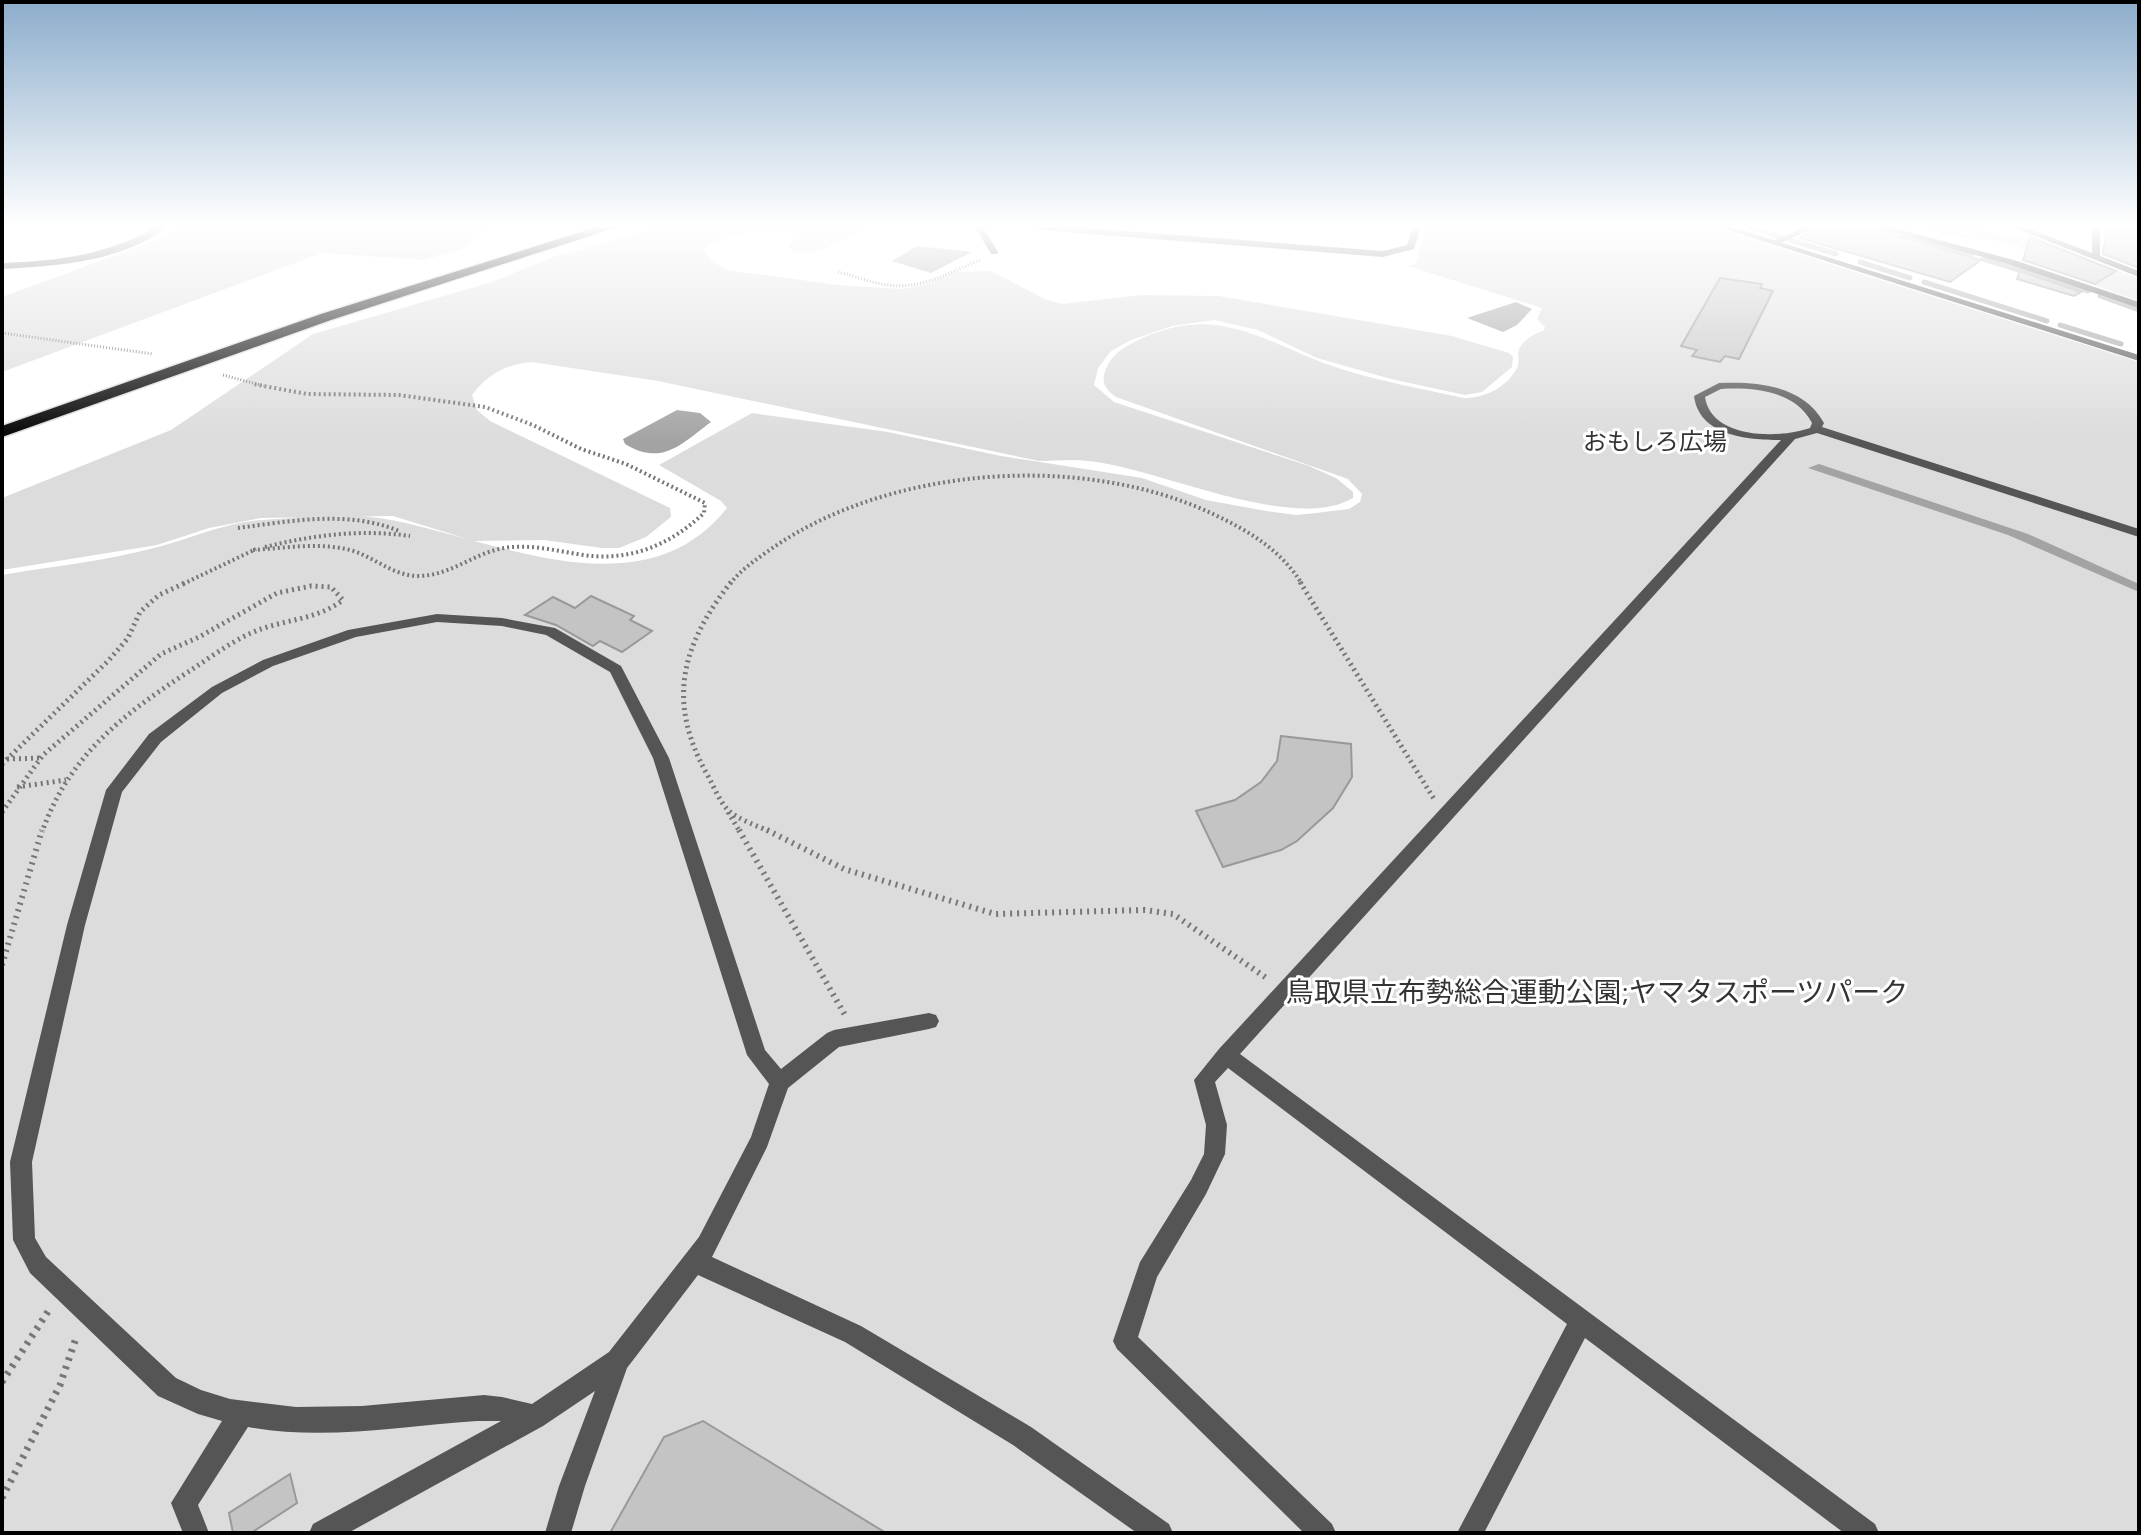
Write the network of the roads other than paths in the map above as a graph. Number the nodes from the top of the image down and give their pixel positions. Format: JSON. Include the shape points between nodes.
{"nodes":[{"id":1,"x":367,"y":299,"type":"edge"},
{"id":2,"x":384,"y":299,"type":"edge"},
{"id":3,"x":1953,"y":299,"type":"edge"},
{"id":4,"x":2139,"y":358,"type":"edge"},
{"id":5,"x":2,"y":425,"type":"edge"},
{"id":6,"x":1815,"y":429,"type":"junction"},
{"id":7,"x":2,"y":432,"type":"edge"},
{"id":8,"x":1789,"y":439,"type":"junction"},
{"id":9,"x":2139,"y":533,"type":"edge"},
{"id":10,"x":929,"y":1021,"type":"dead end"},
{"id":11,"x":1226,"y":1055,"type":"junction"},
{"id":12,"x":780,"y":1082,"type":"junction"},
{"id":13,"x":694,"y":1261,"type":"junction"},
{"id":14,"x":1582,"y":1320,"type":"junction"},
{"id":15,"x":618,"y":1361,"type":"junction"},
{"id":16,"x":241,"y":1415,"type":"junction"},
{"id":17,"x":534,"y":1417,"type":"junction"},
{"id":18,"x":196,"y":1533,"type":"edge"},
{"id":19,"x":322,"y":1533,"type":"edge"},
{"id":20,"x":558,"y":1533,"type":"edge"},
{"id":21,"x":1160,"y":1533,"type":"edge"},
{"id":22,"x":1323,"y":1533,"type":"edge"},
{"id":23,"x":1470,"y":1533,"type":"edge"},
{"id":24,"x":1866,"y":1533,"type":"edge"}],
"edges":[{"from":1,"to":5,"type":"highway"},
{"from":2,"to":7,"type":"highway"},
{"from":3,"to":4,"type":"street"},
{"from":6,"to":8,"type":"street"},
{"from":6,"to":8,"type":"street","via":[[1815,414],[1806,405],[1774,391],[1719,386],[1699,396],[1703,413],[1731,430]]},
{"from":6,"to":9,"type":"street"},
{"from":8,"to":11,"type":"street"},
{"from":10,"to":12,"type":"street","via":[[834,1039]]},
{"from":11,"to":14,"type":"street"},
{"from":11,"to":22,"type":"street","via":[[1204,1080],[1217,1141],[1205,1177],[1147,1271],[1125,1341]]},
{"from":12,"to":13,"type":"street","via":[[760,1140]]},
{"from":12,"to":16,"type":"street","via":[[757,1055],[661,758],[616,669],[550,631],[437,618],[353,633],[268,663],[217,690],[155,738],[114,790],[76,925],[21,1162],[24,1240],[38,1265],[167,1387]]},
{"from":13,"to":15,"type":"street"},
{"from":13,"to":21,"type":"street","via":[[853,1334],[1022,1436]]},
{"from":14,"to":23,"type":"street"},
{"from":14,"to":24,"type":"street"},
{"from":15,"to":17,"type":"street"},
{"from":15,"to":20,"type":"street"},
{"from":16,"to":17,"type":"street","via":[[312,1420],[494,1408]]},
{"from":16,"to":18,"type":"street","via":[[184,1503]]},
{"from":17,"to":19,"type":"street"}]}
